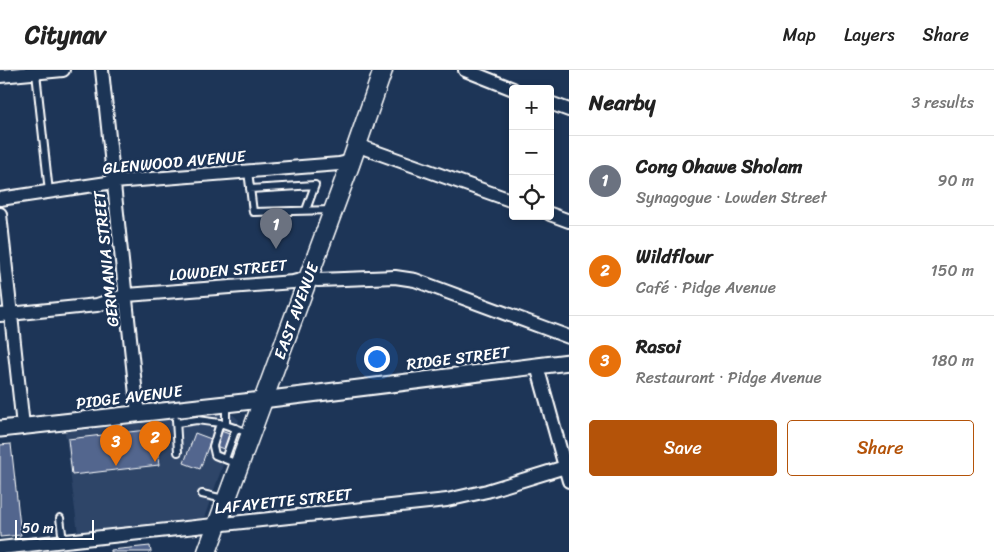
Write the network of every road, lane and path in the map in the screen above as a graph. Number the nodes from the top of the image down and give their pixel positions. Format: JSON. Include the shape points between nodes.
{"nodes":[{"id":1,"x":63,"y":70,"type":"edge"},
{"id":2,"x":102,"y":70,"type":"edge"},
{"id":3,"x":383,"y":70,"type":"edge"},
{"id":4,"x":465,"y":70,"type":"edge"},
{"id":5,"x":36,"y":73,"type":"junction"},
{"id":6,"x":0,"y":76,"type":"edge"},
{"id":7,"x":509,"y":87,"type":"edge"},
{"id":8,"x":554,"y":104,"type":"edge"},
{"id":9,"x":569,"y":110,"type":"edge"},
{"id":10,"x":354,"y":153,"type":"junction"},
{"id":11,"x":248,"y":171,"type":"junction"},
{"id":12,"x":114,"y":182,"type":"junction"},
{"id":13,"x":250,"y":189,"type":"junction"},
{"id":14,"x":49,"y":192,"type":"junction"},
{"id":15,"x":0,"y":199,"type":"edge"},
{"id":16,"x":509,"y":200,"type":"edge"},
{"id":17,"x":306,"y":210,"type":"junction"},
{"id":18,"x":333,"y":210,"type":"junction"},
{"id":19,"x":0,"y":214,"type":"edge"},
{"id":20,"x":554,"y":215,"type":"edge"},
{"id":21,"x":569,"y":221,"type":"edge"},
{"id":22,"x":308,"y":278,"type":"junction"},
{"id":23,"x":127,"y":295,"type":"junction"},
{"id":24,"x":6,"y":315,"type":"edge"},
{"id":25,"x":569,"y":337,"type":"edge"},
{"id":26,"x":569,"y":362,"type":"edge"},
{"id":27,"x":537,"y":366,"type":"junction"},
{"id":28,"x":262,"y":400,"type":"junction"},
{"id":29,"x":226,"y":404,"type":"junction"},
{"id":30,"x":138,"y":414,"type":"junction"},
{"id":31,"x":176,"y":416,"type":"junction"},
{"id":32,"x":223,"y":424,"type":"junction"},
{"id":33,"x":23,"y":426,"type":"junction"},
{"id":34,"x":0,"y":429,"type":"edge"},
{"id":35,"x":243,"y":431,"type":"junction"},
{"id":36,"x":178,"y":452,"type":"dead end"},
{"id":37,"x":231,"y":462,"type":"junction"},
{"id":38,"x":565,"y":467,"type":"junction"},
{"id":39,"x":569,"y":481,"type":"edge"},
{"id":40,"x":202,"y":494,"type":"dead end"},
{"id":41,"x":226,"y":499,"type":"junction"},
{"id":42,"x":60,"y":518,"type":"dead end"},
{"id":43,"x":216,"y":525,"type":"junction"},
{"id":44,"x":63,"y":541,"type":"junction"},
{"id":45,"x":0,"y":548,"type":"edge"},
{"id":46,"x":207,"y":552,"type":"edge"}],
"edges":[{"from":1,"to":5,"type":"street"},
{"from":2,"to":12,"type":"street","name":"GERMANIA STREET"},
{"from":3,"to":10,"type":"main road","name":"EAST AVENUE"},
{"from":4,"to":7,"type":"street"},
{"from":5,"to":6,"type":"street"},
{"from":5,"to":14,"type":"lane"},
{"from":8,"to":9,"type":"street"},
{"from":10,"to":11,"type":"street","name":"GLENWOOD AVENUE","via":[[339,164]]},
{"from":10,"to":16,"type":"street","name":"GLENWOOD AVENUE"},
{"from":10,"to":18,"type":"main road","name":"EAST AVENUE"},
{"from":11,"to":12,"type":"street","name":"GLENWOOD AVENUE"},
{"from":11,"to":13,"type":"lane"},
{"from":12,"to":14,"type":"street","name":"GLENWOOD AVENUE"},
{"from":12,"to":23,"type":"street","name":"GERMANIA STREET"},
{"from":13,"to":17,"type":"lane","via":[[252,212]]},
{"from":13,"to":17,"type":"lane","via":[[315,185]]},
{"from":14,"to":15,"type":"street","name":"GLENWOOD AVENUE"},
{"from":17,"to":18,"type":"lane"},
{"from":18,"to":22,"type":"main road","name":"EAST AVENUE"},
{"from":19,"to":24,"type":"street"},
{"from":20,"to":21,"type":"street"},
{"from":22,"to":23,"type":"street","name":"LOWDEN STREET","via":[[293,282]]},
{"from":22,"to":25,"type":"street","name":"LOWDEN STREET","via":[[395,277],[415,280]]},
{"from":22,"to":28,"type":"main road","name":"EAST AVENUE"},
{"from":23,"to":24,"type":"street","name":"LOWDEN STREET","via":[[97,305]]},
{"from":23,"to":30,"type":"street","name":"GERMANIA STREET"},
{"from":24,"to":33,"type":"street"},
{"from":26,"to":27,"type":"street","name":"RIDGE STREET"},
{"from":27,"to":28,"type":"street","name":"RIDGE STREET"},
{"from":27,"to":38,"type":"street"},
{"from":28,"to":29,"type":"street","name":"PIDGE AVENUE"},
{"from":28,"to":35,"type":"main road","name":"EAST AVENUE"},
{"from":29,"to":31,"type":"street","name":"PIDGE AVENUE"},
{"from":29,"to":32,"type":"lane"},
{"from":30,"to":31,"type":"street","name":"PIDGE AVENUE"},
{"from":30,"to":33,"type":"street","name":"PIDGE AVENUE"},
{"from":31,"to":32,"type":"lane"},
{"from":31,"to":36,"type":"lane"},
{"from":32,"to":35,"type":"lane"},
{"from":32,"to":37,"type":"lane","via":[[213,446],[215,455]]},
{"from":33,"to":34,"type":"street","name":"PIDGE AVENUE"},
{"from":35,"to":37,"type":"main road","name":"EAST AVENUE"},
{"from":35,"to":37,"type":"lane","via":[[230,442]]},
{"from":37,"to":41,"type":"main road","name":"EAST AVENUE"},
{"from":38,"to":39,"type":"street"},
{"from":38,"to":43,"type":"street","name":"LAFAYETTE STREET","via":[[487,492],[446,500]]},
{"from":40,"to":41,"type":"lane"},
{"from":41,"to":43,"type":"main road","name":"EAST AVENUE"},
{"from":42,"to":44,"type":"lane"},
{"from":43,"to":44,"type":"street","name":"LAFAYETTE STREET"},
{"from":43,"to":46,"type":"main road","name":"EAST AVENUE"},
{"from":44,"to":45,"type":"street","name":"LAFAYETTE STREET"}]}
